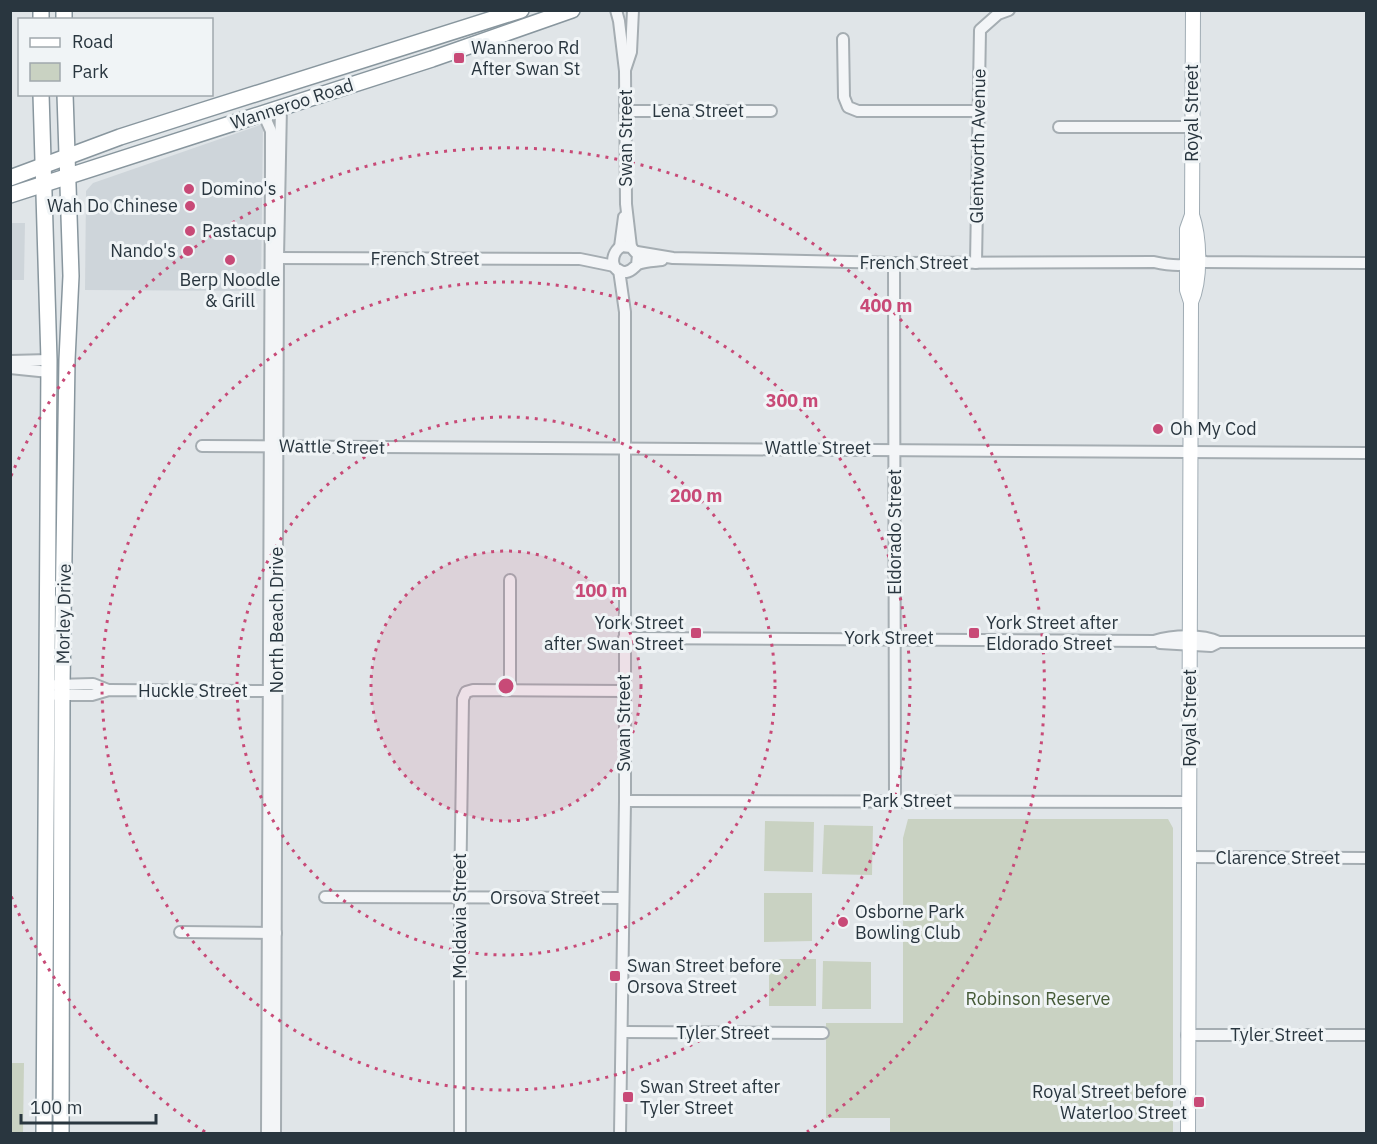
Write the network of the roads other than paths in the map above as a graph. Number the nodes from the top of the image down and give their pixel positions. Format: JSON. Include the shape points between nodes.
{"nodes":[{"id":1,"x":521,"y":10,"type":"edge"},
{"id":2,"x":572,"y":10,"type":"edge"},
{"id":3,"x":616,"y":10,"type":"edge"},
{"id":4,"x":633,"y":10,"type":"edge"},
{"id":5,"x":1009,"y":10,"type":"edge"},
{"id":6,"x":1193,"y":11,"type":"edge"},
{"id":7,"x":843,"y":39,"type":"dead end"},
{"id":8,"x":625,"y":71,"type":"junction"},
{"id":9,"x":41,"y":96,"type":"edge"},
{"id":10,"x":65,"y":96,"type":"edge"},
{"id":11,"x":281,"y":107,"type":"junction"},
{"id":12,"x":625,"y":111,"type":"junction"},
{"id":13,"x":771,"y":111,"type":"dead end"},
{"id":14,"x":978,"y":111,"type":"junction"},
{"id":15,"x":263,"y":113,"type":"junction"},
{"id":16,"x":1059,"y":127,"type":"dead end"},
{"id":17,"x":1192,"y":127,"type":"junction"},
{"id":18,"x":68,"y":157,"type":"junction"},
{"id":19,"x":43,"y":167,"type":"junction"},
{"id":20,"x":69,"y":177,"type":"junction"},
{"id":21,"x":10,"y":178,"type":"edge"},
{"id":22,"x":44,"y":185,"type":"junction"},
{"id":23,"x":10,"y":195,"type":"edge"},
{"id":24,"x":626,"y":204,"type":"junction"},
{"id":25,"x":616,"y":250,"type":"junction"},
{"id":26,"x":634,"y":250,"type":"junction"},
{"id":27,"x":274,"y":258,"type":"junction"},
{"id":28,"x":673,"y":258,"type":"junction"},
{"id":29,"x":580,"y":259,"type":"junction"},
{"id":30,"x":1190,"y":262,"type":"junction"},
{"id":31,"x":894,"y":263,"type":"junction"},
{"id":32,"x":976,"y":263,"type":"junction"},
{"id":33,"x":1366,"y":263,"type":"edge"},
{"id":34,"x":634,"y":267,"type":"junction"},
{"id":35,"x":617,"y":268,"type":"junction"},
{"id":36,"x":71,"y":276,"type":"junction"},
{"id":37,"x":625,"y":312,"type":"junction"},
{"id":38,"x":49,"y":335,"type":"junction"},
{"id":39,"x":10,"y":361,"type":"edge"},
{"id":40,"x":49,"y":366,"type":"junction"},
{"id":41,"x":10,"y":368,"type":"edge"},
{"id":42,"x":202,"y":446,"type":"dead end"},
{"id":43,"x":274,"y":446,"type":"junction"},
{"id":44,"x":895,"y":448,"type":"junction"},
{"id":45,"x":625,"y":449,"type":"junction"},
{"id":46,"x":1190,"y":452,"type":"junction"},
{"id":47,"x":1366,"y":453,"type":"edge"},
{"id":48,"x":510,"y":580,"type":"dead end"},
{"id":49,"x":624,"y":638,"type":"junction"},
{"id":50,"x":895,"y":638,"type":"junction"},
{"id":51,"x":1191,"y":642,"type":"junction"},
{"id":52,"x":1366,"y":642,"type":"edge"},
{"id":53,"x":55,"y":690,"type":"junction"},
{"id":54,"x":510,"y":690,"type":"junction"},
{"id":55,"x":273,"y":691,"type":"junction"},
{"id":56,"x":624,"y":691,"type":"junction"},
{"id":57,"x":625,"y":801,"type":"junction"},
{"id":58,"x":895,"y":801,"type":"junction"},
{"id":59,"x":1190,"y":802,"type":"junction"},
{"id":60,"x":1189,"y":857,"type":"junction"},
{"id":61,"x":1366,"y":858,"type":"edge"},
{"id":62,"x":325,"y":897,"type":"dead end"},
{"id":63,"x":622,"y":898,"type":"junction"},
{"id":64,"x":460,"y":899,"type":"junction"},
{"id":65,"x":180,"y":932,"type":"dead end"},
{"id":66,"x":272,"y":933,"type":"junction"},
{"id":67,"x":623,"y":1032,"type":"junction"},
{"id":68,"x":823,"y":1033,"type":"dead end"},
{"id":69,"x":1187,"y":1035,"type":"junction"},
{"id":70,"x":1366,"y":1035,"type":"edge"},
{"id":71,"x":44,"y":1134,"type":"edge"},
{"id":72,"x":61,"y":1134,"type":"edge"},
{"id":73,"x":267,"y":1134,"type":"edge"},
{"id":74,"x":275,"y":1134,"type":"edge"},
{"id":75,"x":460,"y":1134,"type":"edge"},
{"id":76,"x":620,"y":1134,"type":"edge"},
{"id":77,"x":1188,"y":1134,"type":"edge"}],
"edges":[{"from":1,"to":18,"type":"highway","name":"Wanneroo Road"},
{"from":2,"to":11,"type":"highway","name":"Wanneroo Road"},
{"from":3,"to":8,"type":"street","name":"Swan Street"},
{"from":4,"to":8,"type":"street","name":"Swan Street","via":[[632,52]]},
{"from":5,"to":14,"type":"street","name":"Glentworth Avenue","via":[[980,30]]},
{"from":6,"to":17,"type":"main road","name":"Royal Street"},
{"from":7,"to":14,"type":"street","via":[[844,97],[848,107],[858,111]]},
{"from":8,"to":12,"type":"street","name":"Swan Street"},
{"from":9,"to":19,"type":"highway","name":"Morley Drive"},
{"from":10,"to":18,"type":"highway","name":"Morley Drive"},
{"from":11,"to":15,"type":"highway","name":"Wanneroo Road"},
{"from":11,"to":27,"type":"street","name":"North Beach Drive"},
{"from":12,"to":13,"type":"street","name":"Lena Street"},
{"from":12,"to":24,"type":"street","name":"Swan Street"},
{"from":14,"to":32,"type":"street","name":"Glentworth Avenue"},
{"from":15,"to":20,"type":"highway","name":"Wanneroo Road"},
{"from":15,"to":27,"type":"street","name":"North Beach Drive","via":[[270,131]]},
{"from":16,"to":17,"type":"street"},
{"from":17,"to":30,"type":"main road","name":"Royal Street","via":[[1192,215],[1187,229]]},
{"from":18,"to":19,"type":"highway","name":"Wanneroo Road"},
{"from":18,"to":20,"type":"highway","name":"Morley Drive"},
{"from":19,"to":21,"type":"highway","name":"Wanneroo Road"},
{"from":19,"to":22,"type":"highway","name":"Morley Drive"},
{"from":20,"to":22,"type":"highway","name":"Wanneroo Road"},
{"from":20,"to":36,"type":"highway","name":"Morley Drive"},
{"from":22,"to":23,"type":"highway","name":"Wanneroo Road"},
{"from":22,"to":38,"type":"highway","name":"Morley Drive"},
{"from":24,"to":25,"type":"street","name":"Swan Street"},
{"from":24,"to":26,"type":"street","name":"Swan Street"},
{"from":25,"to":26,"type":"street","via":[[626,246]]},
{"from":25,"to":29,"type":"street","name":"French Street"},
{"from":25,"to":35,"type":"street","via":[[612,258]]},
{"from":26,"to":28,"type":"street","name":"French Street"},
{"from":26,"to":34,"type":"street","via":[[638,258]]},
{"from":27,"to":29,"type":"street","name":"French Street"},
{"from":27,"to":43,"type":"street","name":"North Beach Drive"},
{"from":28,"to":31,"type":"street","name":"French Street"},
{"from":28,"to":34,"type":"street","name":"French Street"},
{"from":29,"to":35,"type":"street","name":"French Street"},
{"from":30,"to":32,"type":"street","name":"French Street"},
{"from":30,"to":33,"type":"street","name":"French Street"},
{"from":30,"to":46,"type":"main road","name":"Royal Street","via":[[1186,290],[1191,302]]},
{"from":31,"to":32,"type":"street","name":"French Street"},
{"from":31,"to":44,"type":"street","name":"Eldorado Street"},
{"from":34,"to":35,"type":"street","via":[[627,272]]},
{"from":34,"to":37,"type":"street","name":"Swan Street"},
{"from":35,"to":37,"type":"street","name":"Swan Street"},
{"from":36,"to":38,"type":"highway","via":[[60,278],[53,290]]},
{"from":36,"to":53,"type":"highway","name":"Morley Drive"},
{"from":37,"to":45,"type":"street","name":"Swan Street"},
{"from":38,"to":40,"type":"highway","name":"Morley Drive"},
{"from":39,"to":40,"type":"street"},
{"from":40,"to":41,"type":"street"},
{"from":40,"to":53,"type":"highway","name":"Morley Drive"},
{"from":42,"to":43,"type":"street","name":"Wattle Street"},
{"from":43,"to":45,"type":"street","name":"Wattle Street"},
{"from":43,"to":55,"type":"street","name":"North Beach Drive"},
{"from":44,"to":45,"type":"street","name":"Wattle Street"},
{"from":44,"to":46,"type":"street","name":"Wattle Street"},
{"from":44,"to":50,"type":"street","name":"Eldorado Street"},
{"from":45,"to":49,"type":"street","name":"Swan Street"},
{"from":46,"to":47,"type":"street","name":"Wattle Street"},
{"from":46,"to":51,"type":"main road","name":"Royal Street"},
{"from":48,"to":54,"type":"street"},
{"from":49,"to":50,"type":"street","name":"York Street"},
{"from":49,"to":56,"type":"street","name":"Swan Street"},
{"from":50,"to":51,"type":"street","name":"York Street","via":[[1155,641],[1164,645]]},
{"from":50,"to":58,"type":"street","name":"Eldorado Street"},
{"from":51,"to":52,"type":"street","name":"York Street","via":[[1211,646],[1219,642]]},
{"from":51,"to":59,"type":"main road","name":"Royal Street"},
{"from":53,"to":55,"type":"street","name":"Huckle Street","via":[[93,684],[109,690]]},
{"from":53,"to":71,"type":"highway","name":"Morley Drive"},
{"from":53,"to":72,"type":"highway","name":"Morley Drive"},
{"from":54,"to":56,"type":"street"},
{"from":54,"to":64,"type":"street","name":"Moldavia Street","via":[[473,690],[466,692],[463,699]]},
{"from":55,"to":66,"type":"street","name":"North Beach Drive"},
{"from":56,"to":57,"type":"street","name":"Swan Street"},
{"from":57,"to":58,"type":"street","name":"Park Street"},
{"from":57,"to":63,"type":"street","name":"Swan Street"},
{"from":58,"to":59,"type":"street","name":"Park Street"},
{"from":59,"to":60,"type":"main road","name":"Royal Street"},
{"from":60,"to":61,"type":"street","name":"Clarence Street"},
{"from":60,"to":69,"type":"main road","name":"Royal Street"},
{"from":62,"to":64,"type":"street","name":"Orsova Street"},
{"from":63,"to":64,"type":"street","name":"Orsova Street"},
{"from":63,"to":67,"type":"street","name":"Swan Street"},
{"from":64,"to":75,"type":"street","name":"Moldavia Street"},
{"from":65,"to":66,"type":"street"},
{"from":66,"to":73,"type":"street","name":"North Beach Drive"},
{"from":66,"to":74,"type":"street","name":"North Beach Drive"},
{"from":67,"to":68,"type":"street","name":"Tyler Street"},
{"from":67,"to":76,"type":"street","name":"Swan Street"},
{"from":69,"to":70,"type":"street","name":"Tyler Street"},
{"from":69,"to":77,"type":"main road","name":"Royal Street"}]}
